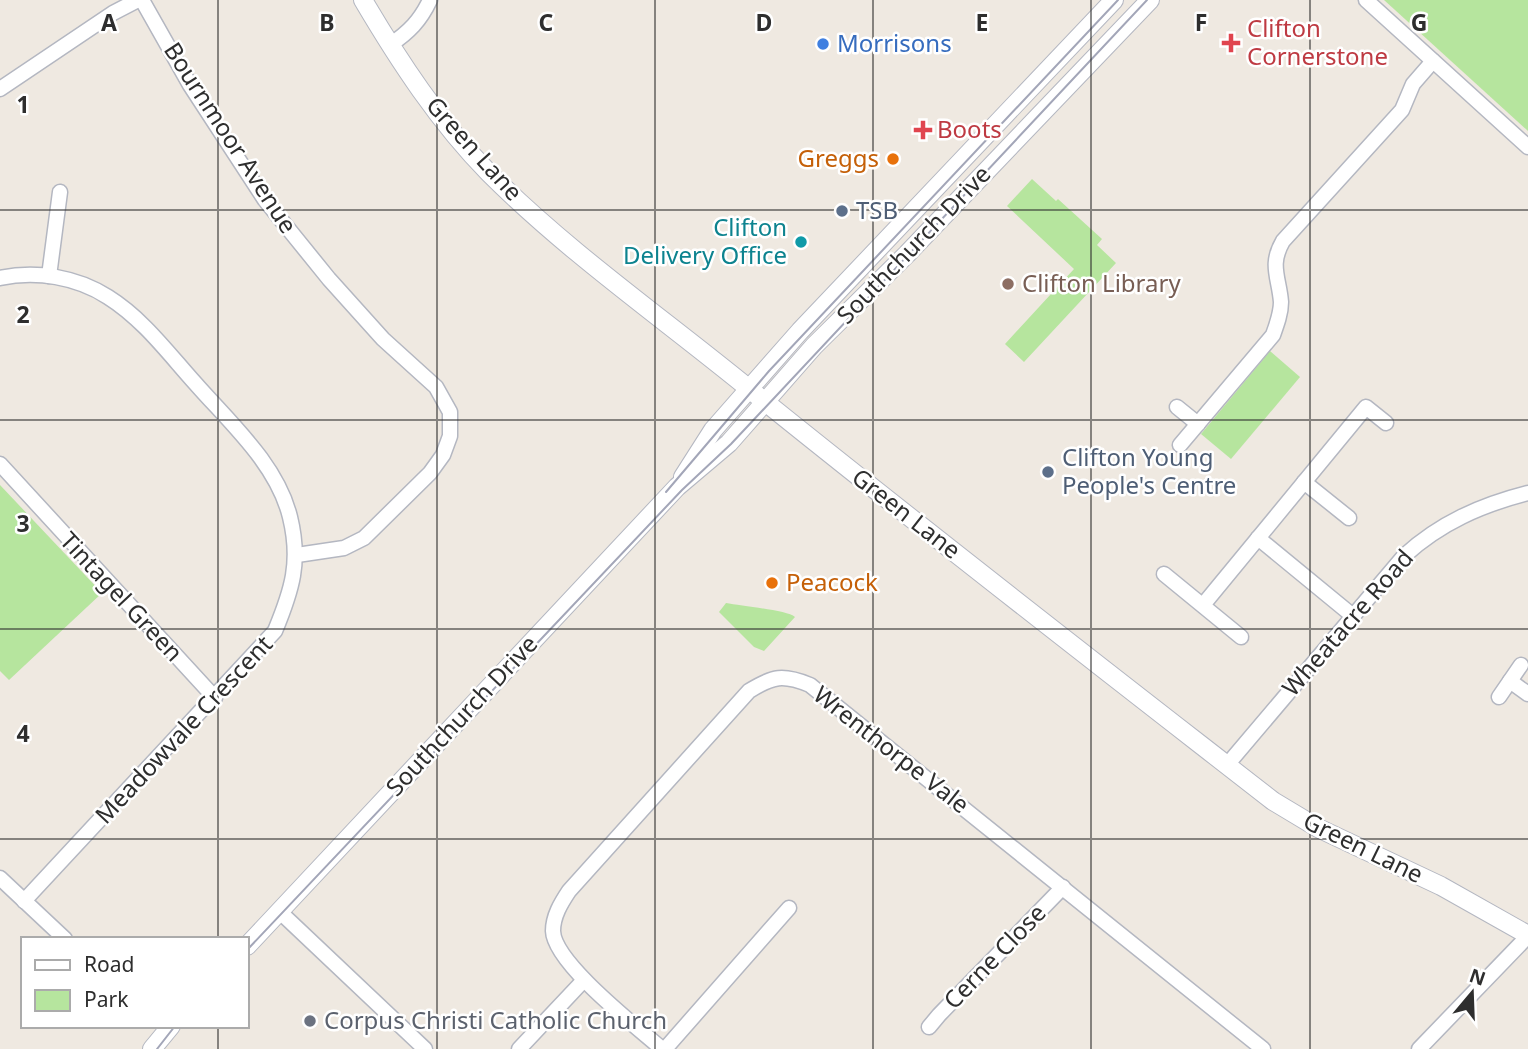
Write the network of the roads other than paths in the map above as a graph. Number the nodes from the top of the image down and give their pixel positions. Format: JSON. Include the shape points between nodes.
{"nodes":[{"id":1,"x":140,"y":0,"type":"edge"},
{"id":2,"x":363,"y":0,"type":"edge"},
{"id":3,"x":430,"y":0,"type":"edge"},
{"id":4,"x":1114,"y":0,"type":"edge"},
{"id":5,"x":1150,"y":0,"type":"edge"},
{"id":6,"x":1366,"y":0,"type":"edge"},
{"id":7,"x":390,"y":46,"type":"junction"},
{"id":8,"x":1433,"y":61,"type":"junction"},
{"id":9,"x":0,"y":89,"type":"edge"},
{"id":10,"x":1528,"y":147,"type":"edge"},
{"id":11,"x":60,"y":192,"type":"dead end"},
{"id":12,"x":48,"y":275,"type":"junction"},
{"id":13,"x":0,"y":278,"type":"edge"},
{"id":14,"x":749,"y":388,"type":"junction"},
{"id":15,"x":765,"y":402,"type":"junction"},
{"id":16,"x":1177,"y":407,"type":"dead end"},
{"id":17,"x":1386,"y":423,"type":"dead end"},
{"id":18,"x":1198,"y":424,"type":"junction"},
{"id":19,"x":1180,"y":444,"type":"dead end"},
{"id":20,"x":0,"y":464,"type":"edge"},
{"id":21,"x":1304,"y":482,"type":"junction"},
{"id":22,"x":677,"y":487,"type":"junction"},
{"id":23,"x":1528,"y":494,"type":"edge"},
{"id":24,"x":1349,"y":518,"type":"dead end"},
{"id":25,"x":1258,"y":538,"type":"junction"},
{"id":26,"x":297,"y":555,"type":"junction"},
{"id":27,"x":1164,"y":573,"type":"dead end"},
{"id":28,"x":1203,"y":606,"type":"junction"},
{"id":29,"x":1353,"y":616,"type":"junction"},
{"id":30,"x":1241,"y":637,"type":"dead end"},
{"id":31,"x":1521,"y":665,"type":"dead end"},
{"id":32,"x":1510,"y":681,"type":"junction"},
{"id":33,"x":1528,"y":694,"type":"edge"},
{"id":34,"x":1499,"y":697,"type":"dead end"},
{"id":35,"x":215,"y":698,"type":"junction"},
{"id":36,"x":1227,"y":765,"type":"junction"},
{"id":37,"x":0,"y":878,"type":"edge"},
{"id":38,"x":1063,"y":887,"type":"junction"},
{"id":39,"x":24,"y":901,"type":"junction"},
{"id":40,"x":789,"y":908,"type":"dead end"},
{"id":41,"x":279,"y":911,"type":"junction"},
{"id":42,"x":1528,"y":936,"type":"edge"},
{"id":43,"x":63,"y":937,"type":"edge"},
{"id":44,"x":248,"y":945,"type":"edge"},
{"id":45,"x":584,"y":980,"type":"junction"},
{"id":46,"x":929,"y":1027,"type":"dead end"},
{"id":47,"x":165,"y":1028,"type":"edge"},
{"id":48,"x":423,"y":1048,"type":"edge"},
{"id":49,"x":152,"y":1049,"type":"edge"},
{"id":50,"x":519,"y":1049,"type":"edge"},
{"id":51,"x":664,"y":1049,"type":"edge"},
{"id":52,"x":1263,"y":1049,"type":"edge"},
{"id":53,"x":1419,"y":1049,"type":"edge"}],
"edges":[{"from":1,"to":9,"type":"street","via":[[113,13]]},
{"from":1,"to":26,"type":"street","name":"Bournmoor Avenue","via":[[265,200],[383,339],[436,387],[450,412],[450,436],[443,455],[364,538],[344,548]]},
{"from":2,"to":7,"type":"street","name":"Green Lane"},
{"from":3,"to":7,"type":"street","via":[[415,27]]},
{"from":4,"to":14,"type":"street","name":"Southchurch Drive"},
{"from":5,"to":15,"type":"street","name":"Southchurch Drive"},
{"from":6,"to":8,"type":"street"},
{"from":7,"to":14,"type":"street","name":"Green Lane","via":[[430,104],[488,171],[537,218]]},
{"from":8,"to":10,"type":"street"},
{"from":8,"to":18,"type":"street","via":[[1413,84],[1402,110],[1283,241],[1275,261],[1281,302],[1273,335]]},
{"from":11,"to":12,"type":"street"},
{"from":12,"to":13,"type":"street","name":"Meadowvale Crescent"},
{"from":12,"to":26,"type":"street","name":"Meadowvale Crescent","via":[[80,282],[140,321],[278,484]]},
{"from":14,"to":15,"type":"street","name":"Green Lane"},
{"from":14,"to":22,"type":"street","name":"Southchurch Drive","via":[[702,444]]},
{"from":15,"to":22,"type":"street","name":"Southchurch Drive","via":[[729,443]]},
{"from":15,"to":36,"type":"street","name":"Green Lane"},
{"from":16,"to":18,"type":"street"},
{"from":17,"to":21,"type":"street","via":[[1366,407]]},
{"from":18,"to":19,"type":"street"},
{"from":20,"to":35,"type":"street","name":"Tintagel Green"},
{"from":21,"to":24,"type":"street"},
{"from":21,"to":25,"type":"street"},
{"from":22,"to":41,"type":"street","name":"Southchurch Drive"},
{"from":23,"to":29,"type":"street","name":"Wheatacre Road","via":[[1483,506],[1422,539]]},
{"from":25,"to":28,"type":"street"},
{"from":25,"to":29,"type":"street"},
{"from":26,"to":35,"type":"street","name":"Meadowvale Crescent","via":[[275,631]]},
{"from":27,"to":28,"type":"street"},
{"from":28,"to":30,"type":"street"},
{"from":29,"to":36,"type":"street","name":"Wheatacre Road"},
{"from":31,"to":32,"type":"street"},
{"from":32,"to":33,"type":"street"},
{"from":32,"to":34,"type":"street"},
{"from":35,"to":39,"type":"street","name":"Meadowvale Crescent"},
{"from":36,"to":42,"type":"street","name":"Green Lane","via":[[1318,828],[1441,886]]},
{"from":37,"to":39,"type":"street"},
{"from":38,"to":45,"type":"street","name":"Wrenthorpe Vale","via":[[810,685],[777,677],[748,691],[560,905],[553,932],[556,944]]},
{"from":38,"to":46,"type":"street","name":"Cerne Close"},
{"from":38,"to":52,"type":"street","name":"Wrenthorpe Vale"},
{"from":39,"to":43,"type":"street"},
{"from":40,"to":51,"type":"street"},
{"from":41,"to":44,"type":"street","name":"Southchurch Drive"},
{"from":41,"to":48,"type":"street"},
{"from":42,"to":53,"type":"street"},
{"from":45,"to":50,"type":"street"},
{"from":45,"to":51,"type":"street","name":"Wrenthorpe Vale"},
{"from":47,"to":49,"type":"street"}]}
